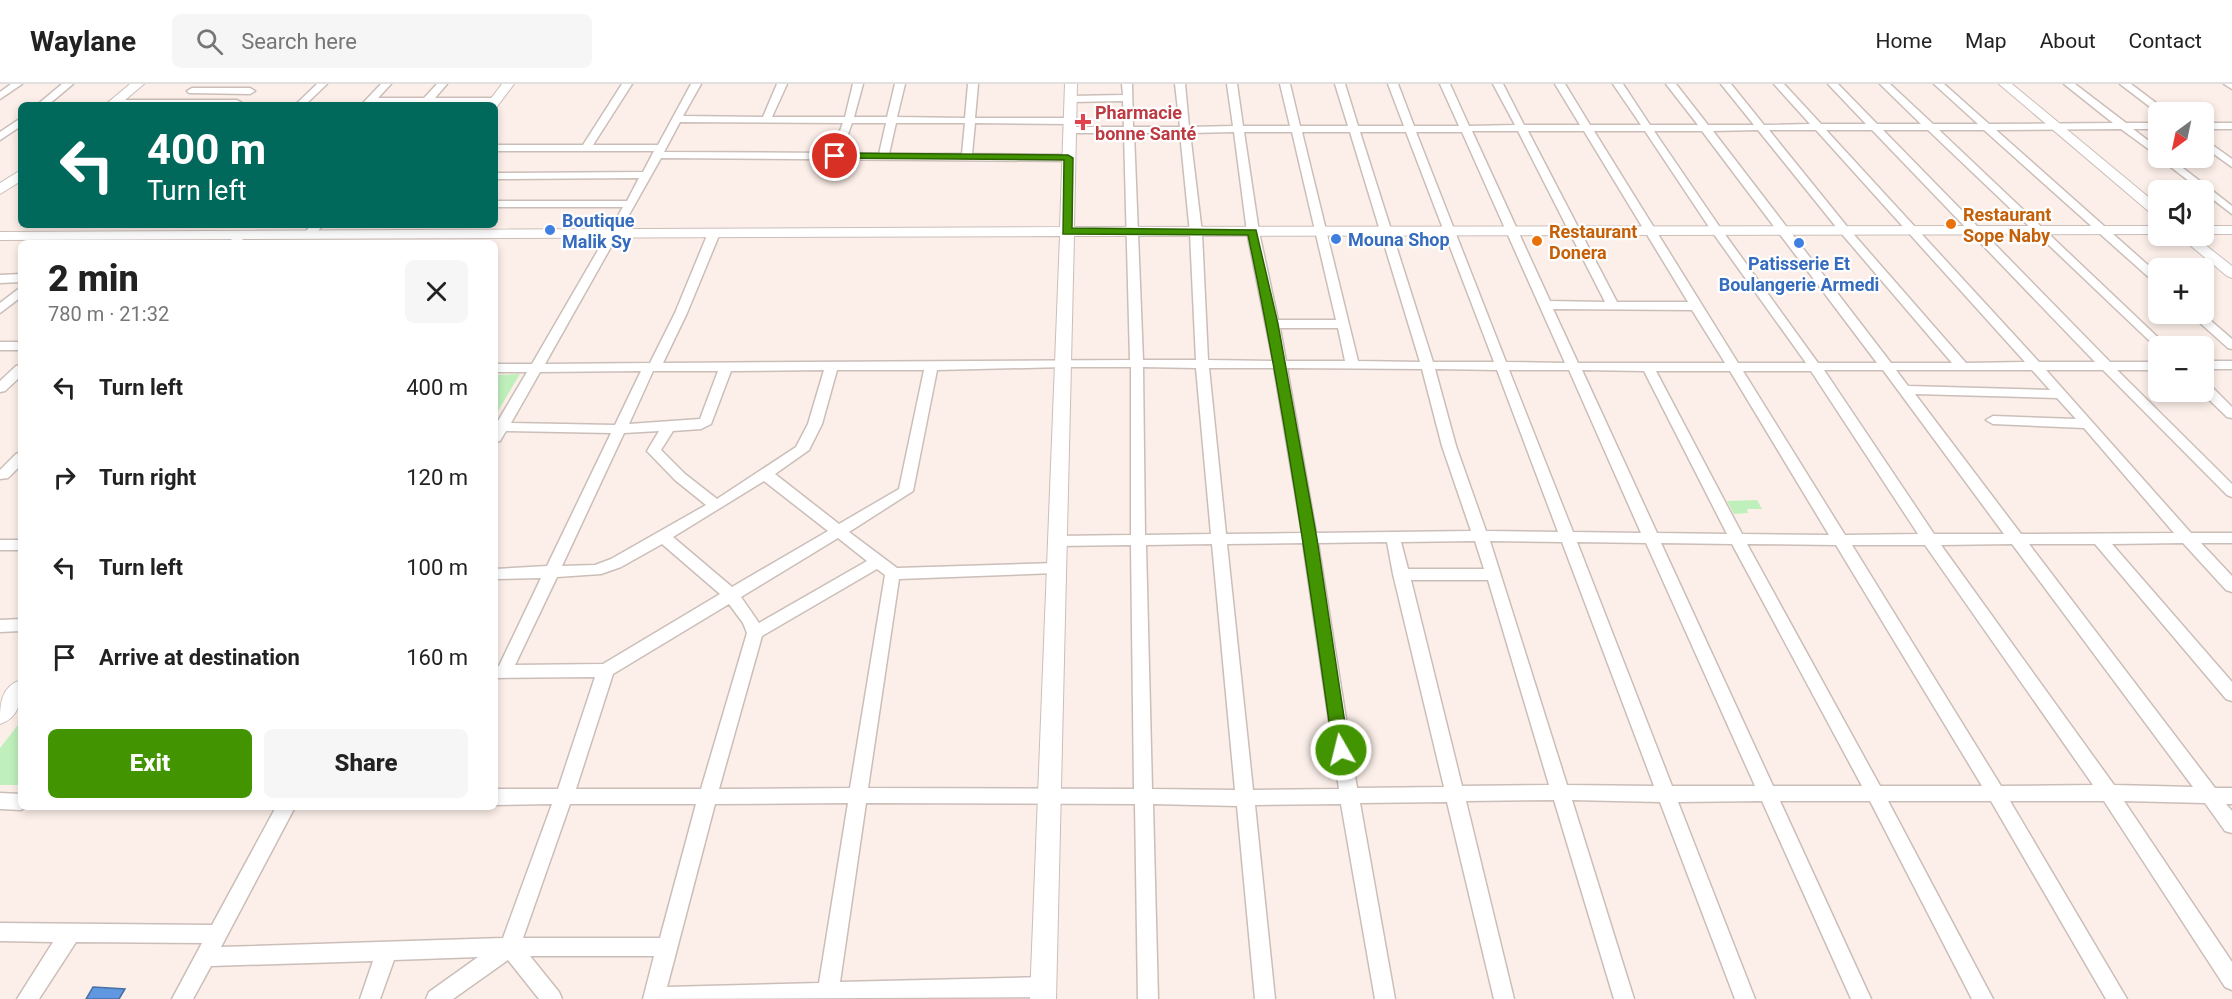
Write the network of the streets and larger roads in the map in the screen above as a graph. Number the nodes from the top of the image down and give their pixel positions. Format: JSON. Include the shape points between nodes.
{"nodes":[{"id":1,"x":17,"y":84,"type":"edge"},
{"id":2,"x":68,"y":84,"type":"edge"},
{"id":3,"x":138,"y":84,"type":"edge"},
{"id":4,"x":201,"y":84,"type":"edge"},
{"id":5,"x":259,"y":84,"type":"edge"},
{"id":6,"x":322,"y":84,"type":"edge"},
{"id":7,"x":386,"y":84,"type":"edge"},
{"id":8,"x":442,"y":84,"type":"edge"},
{"id":9,"x":508,"y":84,"type":"edge"},
{"id":10,"x":627,"y":84,"type":"edge"},
{"id":11,"x":696,"y":84,"type":"edge"},
{"id":12,"x":782,"y":84,"type":"edge"},
{"id":13,"x":858,"y":84,"type":"edge"},
{"id":14,"x":900,"y":84,"type":"edge"},
{"id":15,"x":974,"y":84,"type":"edge"},
{"id":16,"x":1070,"y":84,"type":"edge"},
{"id":17,"x":1127,"y":84,"type":"edge"},
{"id":18,"x":1180,"y":84,"type":"edge"},
{"id":19,"x":1232,"y":84,"type":"edge"},
{"id":20,"x":1285,"y":84,"type":"edge"},
{"id":21,"x":1340,"y":84,"type":"edge"},
{"id":22,"x":1393,"y":84,"type":"edge"},
{"id":23,"x":1445,"y":84,"type":"edge"},
{"id":24,"x":1498,"y":84,"type":"edge"},
{"id":25,"x":1560,"y":84,"type":"edge"},
{"id":26,"x":1618,"y":84,"type":"edge"},
{"id":27,"x":1671,"y":84,"type":"edge"},
{"id":28,"x":1726,"y":84,"type":"edge"},
{"id":29,"x":1779,"y":84,"type":"edge"},
{"id":30,"x":1833,"y":84,"type":"edge"},
{"id":31,"x":1885,"y":84,"type":"edge"},
{"id":32,"x":1939,"y":84,"type":"edge"},
{"id":33,"x":2005,"y":84,"type":"edge"},
{"id":34,"x":2069,"y":84,"type":"edge"},
{"id":35,"x":2125,"y":84,"type":"edge"},
{"id":36,"x":192,"y":91,"type":"junction"},
{"id":37,"x":250,"y":91,"type":"junction"},
{"id":38,"x":0,"y":96,"type":"edge"},
{"id":39,"x":1128,"y":98,"type":"junction"},
{"id":40,"x":1071,"y":99,"type":"junction"},
{"id":41,"x":427,"y":101,"type":"junction"},
{"id":42,"x":46,"y":102,"type":"edge"},
{"id":43,"x":115,"y":102,"type":"edge"},
{"id":44,"x":179,"y":102,"type":"edge"},
{"id":45,"x":238,"y":102,"type":"edge"},
{"id":46,"x":303,"y":102,"type":"edge"},
{"id":47,"x":369,"y":102,"type":"edge"},
{"id":48,"x":398,"y":102,"type":"edge"},
{"id":49,"x":460,"y":102,"type":"edge"},
{"id":50,"x":494,"y":102,"type":"edge"},
{"id":51,"x":2149,"y":102,"type":"edge"},
{"id":52,"x":677,"y":119,"type":"junction"},
{"id":53,"x":849,"y":119,"type":"junction"},
{"id":54,"x":894,"y":119,"type":"junction"},
{"id":55,"x":969,"y":119,"type":"junction"},
{"id":56,"x":766,"y":120,"type":"junction"},
{"id":57,"x":18,"y":123,"type":"edge"},
{"id":58,"x":1069,"y":126,"type":"junction"},
{"id":59,"x":1761,"y":126,"type":"junction"},
{"id":60,"x":1817,"y":126,"type":"junction"},
{"id":61,"x":1874,"y":126,"type":"junction"},
{"id":62,"x":1929,"y":126,"type":"junction"},
{"id":63,"x":1987,"y":126,"type":"junction"},
{"id":64,"x":2056,"y":126,"type":"junction"},
{"id":65,"x":2123,"y":126,"type":"junction"},
{"id":66,"x":2148,"y":126,"type":"edge"},
{"id":67,"x":2214,"y":126,"type":"edge"},
{"id":68,"x":2232,"y":126,"type":"edge"},
{"id":69,"x":1465,"y":127,"type":"junction"},
{"id":70,"x":1521,"y":127,"type":"junction"},
{"id":71,"x":1586,"y":127,"type":"junction"},
{"id":72,"x":1648,"y":127,"type":"junction"},
{"id":73,"x":1704,"y":127,"type":"junction"},
{"id":74,"x":1238,"y":128,"type":"junction"},
{"id":75,"x":1295,"y":128,"type":"junction"},
{"id":76,"x":1353,"y":128,"type":"junction"},
{"id":77,"x":1410,"y":128,"type":"junction"},
{"id":78,"x":1187,"y":129,"type":"junction"},
{"id":79,"x":1129,"y":130,"type":"junction"},
{"id":80,"x":0,"y":138,"type":"edge"},
{"id":81,"x":2148,"y":145,"type":"edge"},
{"id":82,"x":498,"y":148,"type":"edge"},
{"id":83,"x":586,"y":148,"type":"junction"},
{"id":84,"x":2214,"y":150,"type":"edge"},
{"id":85,"x":659,"y":152,"type":"junction"},
{"id":86,"x":835,"y":156,"type":"junction"},
{"id":87,"x":883,"y":157,"type":"junction"},
{"id":88,"x":967,"y":158,"type":"junction"},
{"id":89,"x":1068,"y":158,"type":"junction"},
{"id":90,"x":2232,"y":164,"type":"edge"},
{"id":91,"x":2177,"y":168,"type":"edge"},
{"id":92,"x":646,"y":175,"type":"junction"},
{"id":93,"x":18,"y":176,"type":"edge"},
{"id":94,"x":498,"y":176,"type":"edge"},
{"id":95,"x":0,"y":190,"type":"edge"},
{"id":96,"x":498,"y":204,"type":"edge"},
{"id":97,"x":630,"y":204,"type":"junction"},
{"id":98,"x":2148,"y":204,"type":"edge"},
{"id":99,"x":2232,"y":211,"type":"edge"},
{"id":100,"x":313,"y":230,"type":"edge"},
{"id":101,"x":1976,"y":230,"type":"junction"},
{"id":102,"x":2103,"y":230,"type":"junction"},
{"id":103,"x":2148,"y":230,"type":"edge"},
{"id":104,"x":2214,"y":230,"type":"edge"},
{"id":105,"x":2232,"y":230,"type":"edge"},
{"id":106,"x":1067,"y":231,"type":"junction"},
{"id":107,"x":1133,"y":231,"type":"junction"},
{"id":108,"x":1321,"y":231,"type":"junction"},
{"id":109,"x":1449,"y":231,"type":"junction"},
{"id":110,"x":1512,"y":231,"type":"junction"},
{"id":111,"x":1574,"y":231,"type":"junction"},
{"id":112,"x":1650,"y":231,"type":"junction"},
{"id":113,"x":1718,"y":231,"type":"junction"},
{"id":114,"x":1783,"y":231,"type":"junction"},
{"id":115,"x":1845,"y":231,"type":"junction"},
{"id":116,"x":1913,"y":231,"type":"junction"},
{"id":117,"x":2040,"y":231,"type":"junction"},
{"id":118,"x":1253,"y":232,"type":"junction"},
{"id":119,"x":1385,"y":232,"type":"junction"},
{"id":120,"x":714,"y":233,"type":"junction"},
{"id":121,"x":1196,"y":233,"type":"junction"},
{"id":122,"x":387,"y":234,"type":"edge"},
{"id":123,"x":614,"y":234,"type":"junction"},
{"id":124,"x":0,"y":236,"type":"edge"},
{"id":125,"x":237,"y":239,"type":"edge"},
{"id":126,"x":81,"y":240,"type":"edge"},
{"id":127,"x":158,"y":240,"type":"edge"},
{"id":128,"x":2198,"y":246,"type":"edge"},
{"id":129,"x":2148,"y":271,"type":"edge"},
{"id":130,"x":2232,"y":273,"type":"edge"},
{"id":131,"x":18,"y":278,"type":"edge"},
{"id":132,"x":0,"y":279,"type":"edge"},
{"id":133,"x":18,"y":294,"type":"edge"},
{"id":134,"x":1545,"y":305,"type":"junction"},
{"id":135,"x":1613,"y":305,"type":"junction"},
{"id":136,"x":1696,"y":306,"type":"junction"},
{"id":137,"x":0,"y":309,"type":"edge"},
{"id":138,"x":1273,"y":324,"type":"junction"},
{"id":139,"x":1342,"y":324,"type":"junction"},
{"id":140,"x":2208,"y":324,"type":"edge"},
{"id":141,"x":2150,"y":336,"type":"edge"},
{"id":142,"x":2232,"y":345,"type":"edge"},
{"id":143,"x":0,"y":346,"type":"edge"},
{"id":144,"x":18,"y":346,"type":"edge"},
{"id":145,"x":1065,"y":363,"type":"junction"},
{"id":146,"x":1202,"y":363,"type":"junction"},
{"id":147,"x":1137,"y":364,"type":"junction"},
{"id":148,"x":1279,"y":364,"type":"junction"},
{"id":149,"x":2034,"y":365,"type":"junction"},
{"id":150,"x":2232,"y":365,"type":"edge"},
{"id":151,"x":931,"y":366,"type":"junction"},
{"id":152,"x":1353,"y":366,"type":"junction"},
{"id":153,"x":1428,"y":366,"type":"junction"},
{"id":154,"x":1502,"y":366,"type":"junction"},
{"id":155,"x":1573,"y":366,"type":"junction"},
{"id":156,"x":1887,"y":366,"type":"junction"},
{"id":157,"x":1962,"y":366,"type":"junction"},
{"id":158,"x":2106,"y":366,"type":"junction"},
{"id":159,"x":2148,"y":366,"type":"edge"},
{"id":160,"x":2214,"y":366,"type":"edge"},
{"id":161,"x":652,"y":367,"type":"junction"},
{"id":162,"x":726,"y":367,"type":"junction"},
{"id":163,"x":831,"y":367,"type":"junction"},
{"id":164,"x":1648,"y":367,"type":"junction"},
{"id":165,"x":1734,"y":367,"type":"junction"},
{"id":166,"x":1815,"y":367,"type":"junction"},
{"id":167,"x":498,"y":368,"type":"edge"},
{"id":168,"x":535,"y":368,"type":"junction"},
{"id":169,"x":18,"y":372,"type":"edge"},
{"id":170,"x":0,"y":388,"type":"edge"},
{"id":171,"x":1904,"y":390,"type":"junction"},
{"id":172,"x":2059,"y":394,"type":"junction"},
{"id":173,"x":2214,"y":397,"type":"edge"},
{"id":174,"x":2232,"y":414,"type":"edge"},
{"id":175,"x":1993,"y":420,"type":"dead end"},
{"id":176,"x":2088,"y":423,"type":"junction"},
{"id":177,"x":668,"y":428,"type":"junction"},
{"id":178,"x":621,"y":429,"type":"junction"},
{"id":179,"x":498,"y":432,"type":"edge"},
{"id":180,"x":18,"y":460,"type":"edge"},
{"id":181,"x":766,"y":475,"type":"junction"},
{"id":182,"x":1,"y":476,"type":"edge"},
{"id":183,"x":18,"y":476,"type":"edge"},
{"id":184,"x":2232,"y":492,"type":"edge"},
{"id":185,"x":716,"y":506,"type":"junction"},
{"id":186,"x":839,"y":532,"type":"junction"},
{"id":187,"x":1480,"y":536,"type":"junction"},
{"id":188,"x":663,"y":537,"type":"junction"},
{"id":189,"x":1566,"y":537,"type":"junction"},
{"id":190,"x":1393,"y":538,"type":"junction"},
{"id":191,"x":1652,"y":538,"type":"junction"},
{"id":192,"x":2097,"y":538,"type":"junction"},
{"id":193,"x":2187,"y":538,"type":"junction"},
{"id":194,"x":2232,"y":538,"type":"edge"},
{"id":195,"x":1220,"y":539,"type":"junction"},
{"id":196,"x":1310,"y":539,"type":"junction"},
{"id":197,"x":1737,"y":539,"type":"junction"},
{"id":198,"x":1929,"y":539,"type":"junction"},
{"id":199,"x":2015,"y":539,"type":"junction"},
{"id":200,"x":1138,"y":540,"type":"junction"},
{"id":201,"x":1840,"y":540,"type":"junction"},
{"id":202,"x":1057,"y":541,"type":"junction"},
{"id":203,"x":18,"y":544,"type":"edge"},
{"id":204,"x":0,"y":545,"type":"edge"},
{"id":205,"x":878,"y":561,"type":"junction"},
{"id":206,"x":1056,"y":568,"type":"junction"},
{"id":207,"x":551,"y":573,"type":"junction"},
{"id":208,"x":498,"y":574,"type":"edge"},
{"id":209,"x":894,"y":574,"type":"junction"},
{"id":210,"x":1401,"y":574,"type":"junction"},
{"id":211,"x":1494,"y":574,"type":"junction"},
{"id":212,"x":2232,"y":586,"type":"edge"},
{"id":213,"x":730,"y":596,"type":"junction"},
{"id":214,"x":18,"y":625,"type":"edge"},
{"id":215,"x":0,"y":626,"type":"edge"},
{"id":216,"x":755,"y":633,"type":"junction"},
{"id":217,"x":606,"y":670,"type":"junction"},
{"id":218,"x":500,"y":672,"type":"edge"},
{"id":219,"x":18,"y":693,"type":"edge"},
{"id":220,"x":2232,"y":694,"type":"edge"},
{"id":221,"x":0,"y":715,"type":"edge"},
{"id":222,"x":1558,"y":792,"type":"junction"},
{"id":223,"x":1875,"y":793,"type":"junction"},
{"id":224,"x":1996,"y":793,"type":"junction"},
{"id":225,"x":2109,"y":793,"type":"junction"},
{"id":226,"x":1455,"y":794,"type":"junction"},
{"id":227,"x":1665,"y":794,"type":"junction"},
{"id":228,"x":708,"y":795,"type":"junction"},
{"id":229,"x":858,"y":795,"type":"junction"},
{"id":230,"x":1050,"y":795,"type":"junction"},
{"id":231,"x":1768,"y":795,"type":"junction"},
{"id":232,"x":1144,"y":796,"type":"junction"},
{"id":233,"x":2210,"y":796,"type":"junction"},
{"id":234,"x":2232,"y":796,"type":"edge"},
{"id":235,"x":498,"y":797,"type":"edge"},
{"id":236,"x":564,"y":797,"type":"junction"},
{"id":237,"x":1350,"y":797,"type":"junction"},
{"id":238,"x":1245,"y":798,"type":"junction"},
{"id":239,"x":0,"y":801,"type":"edge"},
{"id":240,"x":18,"y":801,"type":"edge"},
{"id":241,"x":284,"y":810,"type":"edge"},
{"id":242,"x":2232,"y":825,"type":"edge"},
{"id":243,"x":0,"y":932,"type":"edge"},
{"id":244,"x":71,"y":932,"type":"junction"},
{"id":245,"x":218,"y":934,"type":"junction"},
{"id":246,"x":667,"y":946,"type":"junction"},
{"id":247,"x":510,"y":947,"type":"junction"},
{"id":248,"x":387,"y":951,"type":"junction"},
{"id":249,"x":207,"y":957,"type":"junction"},
{"id":250,"x":2232,"y":980,"type":"edge"},
{"id":251,"x":828,"y":992,"type":"junction"},
{"id":252,"x":1043,"y":993,"type":"edge"},
{"id":253,"x":654,"y":998,"type":"edge"},
{"id":254,"x":27,"y":999,"type":"edge"},
{"id":255,"x":182,"y":999,"type":"edge"},
{"id":256,"x":370,"y":999,"type":"edge"},
{"id":257,"x":436,"y":999,"type":"edge"},
{"id":258,"x":552,"y":999,"type":"edge"},
{"id":259,"x":1148,"y":999,"type":"edge"},
{"id":260,"x":1265,"y":999,"type":"edge"},
{"id":261,"x":1385,"y":999,"type":"edge"},
{"id":262,"x":1504,"y":999,"type":"edge"},
{"id":263,"x":1624,"y":999,"type":"edge"},
{"id":264,"x":1745,"y":999,"type":"edge"},
{"id":265,"x":1861,"y":999,"type":"edge"},
{"id":266,"x":1983,"y":999,"type":"edge"},
{"id":267,"x":2118,"y":999,"type":"edge"}],
"edges":[{"from":1,"to":38,"type":"street"},
{"from":2,"to":42,"type":"street"},
{"from":3,"to":43,"type":"street"},
{"from":4,"to":36,"type":"street"},
{"from":5,"to":37,"type":"street"},
{"from":6,"to":46,"type":"street"},
{"from":7,"to":47,"type":"street"},
{"from":8,"to":41,"type":"street"},
{"from":9,"to":50,"type":"street"},
{"from":10,"to":83,"type":"street"},
{"from":11,"to":52,"type":"street"},
{"from":12,"to":56,"type":"street"},
{"from":13,"to":53,"type":"street"},
{"from":14,"to":54,"type":"street"},
{"from":15,"to":55,"type":"street"},
{"from":16,"to":40,"type":"street"},
{"from":17,"to":39,"type":"street"},
{"from":18,"to":78,"type":"street"},
{"from":19,"to":74,"type":"street"},
{"from":20,"to":75,"type":"street"},
{"from":21,"to":76,"type":"street"},
{"from":22,"to":77,"type":"street"},
{"from":23,"to":69,"type":"street"},
{"from":24,"to":70,"type":"street"},
{"from":25,"to":71,"type":"street"},
{"from":26,"to":72,"type":"street"},
{"from":27,"to":73,"type":"street"},
{"from":28,"to":59,"type":"street"},
{"from":29,"to":60,"type":"street"},
{"from":30,"to":61,"type":"street"},
{"from":31,"to":62,"type":"street"},
{"from":32,"to":63,"type":"street"},
{"from":33,"to":64,"type":"street"},
{"from":34,"to":65,"type":"street"},
{"from":35,"to":51,"type":"street"},
{"from":36,"to":37,"type":"street"},
{"from":36,"to":44,"type":"street"},
{"from":37,"to":45,"type":"street"},
{"from":39,"to":40,"type":"street"},
{"from":39,"to":79,"type":"street"},
{"from":40,"to":58,"type":"street"},
{"from":41,"to":48,"type":"street"},
{"from":41,"to":49,"type":"street"},
{"from":52,"to":56,"type":"street"},
{"from":52,"to":85,"type":"street"},
{"from":53,"to":54,"type":"street"},
{"from":53,"to":56,"type":"street"},
{"from":53,"to":86,"type":"street"},
{"from":54,"to":55,"type":"street"},
{"from":54,"to":87,"type":"street"},
{"from":55,"to":58,"type":"street"},
{"from":55,"to":88,"type":"street"},
{"from":57,"to":80,"type":"street"},
{"from":58,"to":79,"type":"street"},
{"from":58,"to":89,"type":"street"},
{"from":59,"to":60,"type":"street"},
{"from":59,"to":73,"type":"street"},
{"from":59,"to":115,"type":"street"},
{"from":60,"to":61,"type":"street"},
{"from":60,"to":116,"type":"street"},
{"from":61,"to":62,"type":"street"},
{"from":61,"to":101,"type":"street"},
{"from":62,"to":63,"type":"street"},
{"from":62,"to":117,"type":"street"},
{"from":63,"to":64,"type":"street"},
{"from":63,"to":102,"type":"street"},
{"from":64,"to":65,"type":"street"},
{"from":64,"to":98,"type":"street"},
{"from":65,"to":66,"type":"street"},
{"from":65,"to":81,"type":"street"},
{"from":67,"to":68,"type":"street"},
{"from":69,"to":70,"type":"street"},
{"from":69,"to":77,"type":"street"},
{"from":69,"to":110,"type":"street"},
{"from":70,"to":71,"type":"street"},
{"from":70,"to":111,"type":"street"},
{"from":71,"to":72,"type":"street"},
{"from":71,"to":112,"type":"street"},
{"from":72,"to":73,"type":"street"},
{"from":72,"to":113,"type":"street"},
{"from":73,"to":114,"type":"street"},
{"from":74,"to":75,"type":"street"},
{"from":74,"to":78,"type":"street"},
{"from":74,"to":118,"type":"street"},
{"from":75,"to":76,"type":"street"},
{"from":75,"to":108,"type":"street"},
{"from":76,"to":77,"type":"street"},
{"from":76,"to":119,"type":"street"},
{"from":77,"to":109,"type":"street"},
{"from":78,"to":79,"type":"street"},
{"from":78,"to":121,"type":"street"},
{"from":79,"to":107,"type":"street"},
{"from":82,"to":83,"type":"street"},
{"from":83,"to":85,"type":"street"},
{"from":84,"to":90,"type":"street"},
{"from":85,"to":86,"type":"street"},
{"from":85,"to":92,"type":"street"},
{"from":86,"to":87,"type":"street"},
{"from":87,"to":88,"type":"street"},
{"from":88,"to":89,"type":"street"},
{"from":89,"to":106,"type":"street"},
{"from":91,"to":99,"type":"street"},
{"from":92,"to":94,"type":"street"},
{"from":92,"to":97,"type":"street"},
{"from":93,"to":95,"type":"street"},
{"from":96,"to":97,"type":"street"},
{"from":97,"to":123,"type":"street"},
{"from":100,"to":122,"type":"street"},
{"from":100,"to":125,"type":"street"},
{"from":101,"to":116,"type":"street"},
{"from":101,"to":117,"type":"street"},
{"from":101,"to":158,"type":"street"},
{"from":102,"to":103,"type":"street"},
{"from":102,"to":117,"type":"street"},
{"from":102,"to":129,"type":"street"},
{"from":104,"to":105,"type":"street"},
{"from":106,"to":107,"type":"street"},
{"from":106,"to":120,"type":"street"},
{"from":106,"to":145,"type":"street"},
{"from":107,"to":121,"type":"street"},
{"from":107,"to":147,"type":"street"},
{"from":108,"to":118,"type":"street"},
{"from":108,"to":119,"type":"street"},
{"from":108,"to":139,"type":"street"},
{"from":109,"to":110,"type":"street"},
{"from":109,"to":119,"type":"street"},
{"from":109,"to":154,"type":"street"},
{"from":110,"to":111,"type":"street"},
{"from":110,"to":134,"type":"street"},
{"from":111,"to":112,"type":"street"},
{"from":111,"to":135,"type":"street"},
{"from":112,"to":113,"type":"street"},
{"from":112,"to":136,"type":"street"},
{"from":113,"to":114,"type":"street"},
{"from":113,"to":166,"type":"street"},
{"from":114,"to":115,"type":"street"},
{"from":114,"to":156,"type":"street"},
{"from":115,"to":116,"type":"street"},
{"from":115,"to":157,"type":"street"},
{"from":116,"to":149,"type":"street"},
{"from":117,"to":141,"type":"street"},
{"from":118,"to":121,"type":"street"},
{"from":118,"to":138,"type":"street"},
{"from":119,"to":153,"type":"street"},
{"from":120,"to":123,"type":"street"},
{"from":120,"to":161,"type":"street","via":[[681,313]]},
{"from":121,"to":146,"type":"street"},
{"from":122,"to":123,"type":"street"},
{"from":123,"to":168,"type":"street"},
{"from":124,"to":126,"type":"street"},
{"from":125,"to":127,"type":"street"},
{"from":126,"to":127,"type":"street"},
{"from":128,"to":130,"type":"street"},
{"from":131,"to":132,"type":"street"},
{"from":133,"to":137,"type":"street"},
{"from":134,"to":135,"type":"street"},
{"from":134,"to":155,"type":"street"},
{"from":135,"to":136,"type":"street"},
{"from":136,"to":165,"type":"street"},
{"from":138,"to":139,"type":"street"},
{"from":138,"to":148,"type":"street"},
{"from":139,"to":152,"type":"street"},
{"from":140,"to":142,"type":"street"},
{"from":143,"to":144,"type":"street"},
{"from":145,"to":147,"type":"street"},
{"from":145,"to":151,"type":"street"},
{"from":145,"to":202,"type":"street"},
{"from":146,"to":147,"type":"street"},
{"from":146,"to":148,"type":"street"},
{"from":146,"to":195,"type":"street"},
{"from":147,"to":200,"type":"street"},
{"from":148,"to":152,"type":"street"},
{"from":148,"to":196,"type":"street"},
{"from":149,"to":157,"type":"street"},
{"from":149,"to":158,"type":"street"},
{"from":149,"to":172,"type":"street"},
{"from":150,"to":160,"type":"street"},
{"from":151,"to":163,"type":"street"},
{"from":151,"to":186,"type":"street","via":[[907,490]]},
{"from":152,"to":153,"type":"street"},
{"from":153,"to":154,"type":"street"},
{"from":153,"to":187,"type":"street","via":[[1449,446]]},
{"from":154,"to":155,"type":"street"},
{"from":154,"to":189,"type":"street"},
{"from":155,"to":164,"type":"street"},
{"from":155,"to":191,"type":"street"},
{"from":156,"to":157,"type":"street"},
{"from":156,"to":166,"type":"street"},
{"from":156,"to":171,"type":"street"},
{"from":158,"to":159,"type":"street"},
{"from":158,"to":184,"type":"street"},
{"from":161,"to":162,"type":"street"},
{"from":161,"to":168,"type":"street"},
{"from":161,"to":178,"type":"street"},
{"from":162,"to":163,"type":"street"},
{"from":162,"to":177,"type":"street","via":[[706,421],[694,427]]},
{"from":163,"to":181,"type":"street","via":[[805,447]]},
{"from":164,"to":165,"type":"street"},
{"from":164,"to":197,"type":"street"},
{"from":165,"to":166,"type":"street"},
{"from":165,"to":201,"type":"street"},
{"from":166,"to":198,"type":"street"},
{"from":167,"to":168,"type":"street"},
{"from":168,"to":179,"type":"street"},
{"from":169,"to":170,"type":"street"},
{"from":171,"to":172,"type":"street"},
{"from":171,"to":199,"type":"street"},
{"from":172,"to":176,"type":"street"},
{"from":173,"to":174,"type":"street"},
{"from":175,"to":176,"type":"street"},
{"from":176,"to":193,"type":"street"},
{"from":177,"to":178,"type":"street"},
{"from":177,"to":185,"type":"street","via":[[654,451]]},
{"from":178,"to":179,"type":"street"},
{"from":178,"to":207,"type":"street"},
{"from":180,"to":182,"type":"street"},
{"from":181,"to":185,"type":"street"},
{"from":181,"to":186,"type":"street"},
{"from":182,"to":183,"type":"street"},
{"from":185,"to":188,"type":"street"},
{"from":186,"to":205,"type":"street"},
{"from":186,"to":213,"type":"street"},
{"from":187,"to":189,"type":"street"},
{"from":187,"to":190,"type":"street"},
{"from":187,"to":211,"type":"street"},
{"from":188,"to":207,"type":"street","via":[[596,570]]},
{"from":188,"to":213,"type":"street","via":[[695,561]]},
{"from":189,"to":191,"type":"street"},
{"from":189,"to":227,"type":"street"},
{"from":190,"to":196,"type":"street"},
{"from":190,"to":210,"type":"street"},
{"from":191,"to":197,"type":"street"},
{"from":191,"to":231,"type":"street"},
{"from":192,"to":193,"type":"street"},
{"from":192,"to":199,"type":"street"},
{"from":192,"to":220,"type":"street"},
{"from":193,"to":194,"type":"street"},
{"from":193,"to":212,"type":"street"},
{"from":195,"to":196,"type":"street"},
{"from":195,"to":200,"type":"street"},
{"from":195,"to":238,"type":"street"},
{"from":196,"to":237,"type":"street"},
{"from":197,"to":201,"type":"street"},
{"from":197,"to":223,"type":"street"},
{"from":198,"to":199,"type":"street"},
{"from":198,"to":201,"type":"street"},
{"from":198,"to":225,"type":"street"},
{"from":199,"to":233,"type":"street"},
{"from":200,"to":202,"type":"street"},
{"from":200,"to":232,"type":"street"},
{"from":201,"to":224,"type":"street"},
{"from":202,"to":206,"type":"street"},
{"from":203,"to":204,"type":"street"},
{"from":205,"to":209,"type":"street"},
{"from":205,"to":216,"type":"street"},
{"from":206,"to":209,"type":"street"},
{"from":206,"to":230,"type":"street"},
{"from":207,"to":208,"type":"street"},
{"from":207,"to":218,"type":"street"},
{"from":209,"to":229,"type":"street"},
{"from":210,"to":211,"type":"street"},
{"from":210,"to":226,"type":"street"},
{"from":211,"to":222,"type":"street"},
{"from":213,"to":216,"type":"street","via":[[750,620]]},
{"from":213,"to":217,"type":"street"},
{"from":214,"to":215,"type":"street"},
{"from":216,"to":228,"type":"street"},
{"from":217,"to":218,"type":"street"},
{"from":217,"to":236,"type":"street"},
{"from":219,"to":221,"type":"street"},
{"from":222,"to":226,"type":"street"},
{"from":222,"to":227,"type":"street"},
{"from":222,"to":263,"type":"street"},
{"from":223,"to":224,"type":"street"},
{"from":223,"to":231,"type":"street"},
{"from":223,"to":266,"type":"street"},
{"from":224,"to":225,"type":"street"},
{"from":224,"to":267,"type":"street"},
{"from":225,"to":233,"type":"street"},
{"from":225,"to":250,"type":"street"},
{"from":226,"to":237,"type":"street"},
{"from":226,"to":262,"type":"street"},
{"from":227,"to":231,"type":"street"},
{"from":227,"to":264,"type":"street"},
{"from":228,"to":229,"type":"street"},
{"from":228,"to":236,"type":"street"},
{"from":228,"to":246,"type":"street"},
{"from":229,"to":230,"type":"street"},
{"from":229,"to":251,"type":"street"},
{"from":230,"to":232,"type":"street"},
{"from":230,"to":252,"type":"street"},
{"from":231,"to":265,"type":"street"},
{"from":232,"to":238,"type":"street"},
{"from":232,"to":259,"type":"street"},
{"from":233,"to":234,"type":"street"},
{"from":233,"to":242,"type":"street"},
{"from":235,"to":236,"type":"street"},
{"from":236,"to":247,"type":"street"},
{"from":237,"to":238,"type":"street"},
{"from":237,"to":261,"type":"street"},
{"from":238,"to":260,"type":"street"},
{"from":239,"to":240,"type":"street"},
{"from":241,"to":245,"type":"street"},
{"from":243,"to":244,"type":"street"},
{"from":244,"to":245,"type":"street"},
{"from":244,"to":254,"type":"street"},
{"from":245,"to":249,"type":"street"},
{"from":246,"to":247,"type":"street"},
{"from":246,"to":253,"type":"street"},
{"from":247,"to":248,"type":"street"},
{"from":247,"to":257,"type":"street"},
{"from":247,"to":258,"type":"street"},
{"from":248,"to":249,"type":"street"},
{"from":248,"to":256,"type":"street"},
{"from":249,"to":255,"type":"street"},
{"from":251,"to":252,"type":"street"},
{"from":251,"to":253,"type":"street"}]}
